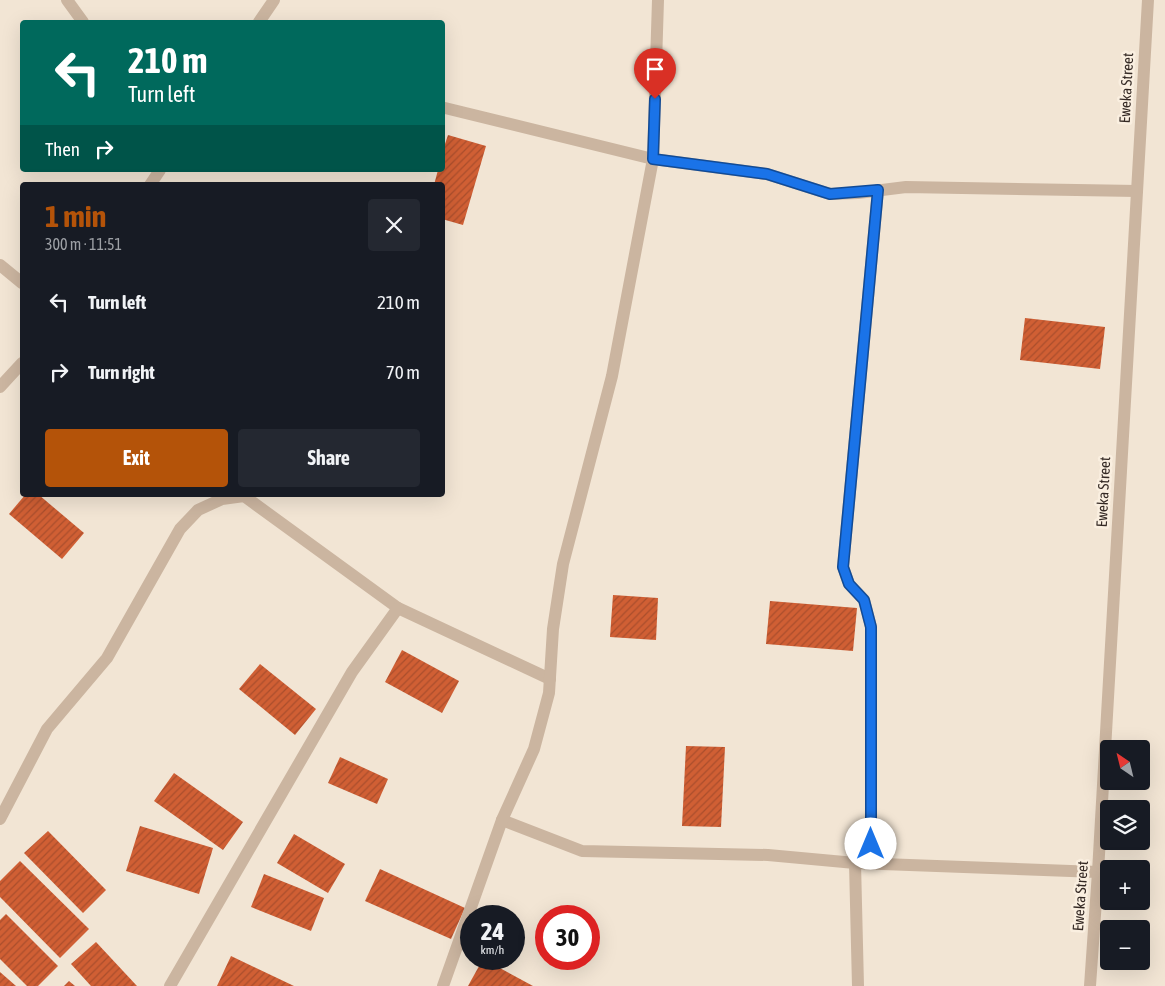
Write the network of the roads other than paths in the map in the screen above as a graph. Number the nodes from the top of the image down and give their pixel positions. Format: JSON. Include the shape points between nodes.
{"nodes":[{"id":1,"x":67,"y":0,"type":"edge"},
{"id":2,"x":274,"y":0,"type":"edge"},
{"id":3,"x":658,"y":0,"type":"edge"},
{"id":4,"x":1148,"y":0,"type":"edge"},
{"id":5,"x":82,"y":20,"type":"edge"},
{"id":6,"x":260,"y":20,"type":"edge"},
{"id":7,"x":445,"y":108,"type":"dead end"},
{"id":8,"x":653,"y":159,"type":"junction"},
{"id":9,"x":878,"y":190,"type":"junction"},
{"id":10,"x":1137,"y":191,"type":"junction"},
{"id":11,"x":0,"y":265,"type":"edge"},
{"id":12,"x":20,"y":281,"type":"edge"},
{"id":13,"x":20,"y":365,"type":"edge"},
{"id":14,"x":0,"y":388,"type":"edge"},
{"id":15,"x":237,"y":497,"type":"edge"},
{"id":16,"x":245,"y":497,"type":"edge"},
{"id":17,"x":398,"y":608,"type":"junction"},
{"id":18,"x":550,"y":679,"type":"junction"},
{"id":19,"x":0,"y":819,"type":"edge"},
{"id":20,"x":502,"y":820,"type":"junction"},
{"id":21,"x":855,"y":863,"type":"junction"},
{"id":22,"x":871,"y":864,"type":"junction"},
{"id":23,"x":1098,"y":872,"type":"junction"},
{"id":24,"x":170,"y":986,"type":"edge"},
{"id":25,"x":443,"y":986,"type":"edge"},
{"id":26,"x":858,"y":986,"type":"edge"},
{"id":27,"x":1090,"y":986,"type":"edge"}],
"edges":[{"from":1,"to":5,"type":"street"},
{"from":2,"to":6,"type":"street"},
{"from":3,"to":8,"type":"street"},
{"from":4,"to":10,"type":"street","name":"Eweka Street"},
{"from":7,"to":8,"type":"street"},
{"from":8,"to":9,"type":"street","via":[[767,174],[830,194]]},
{"from":8,"to":18,"type":"street","via":[[612,376],[563,564],[553,629]]},
{"from":9,"to":10,"type":"street","via":[[906,187]]},
{"from":9,"to":22,"type":"street","via":[[843,567],[849,584],[864,600],[871,627]]},
{"from":10,"to":23,"type":"street","name":"Eweka Street"},
{"from":11,"to":12,"type":"street"},
{"from":13,"to":14,"type":"street"},
{"from":15,"to":19,"type":"street","via":[[222,499],[198,510],[180,529],[107,658],[47,729]]},
{"from":16,"to":17,"type":"street"},
{"from":17,"to":18,"type":"street"},
{"from":17,"to":24,"type":"street","via":[[352,672]]},
{"from":18,"to":20,"type":"street","via":[[534,749]]},
{"from":20,"to":21,"type":"street","via":[[582,851],[768,855]]},
{"from":20,"to":25,"type":"street"},
{"from":21,"to":22,"type":"street"},
{"from":21,"to":26,"type":"street"},
{"from":22,"to":23,"type":"street"},
{"from":23,"to":27,"type":"street","name":"Eweka Street"}]}
